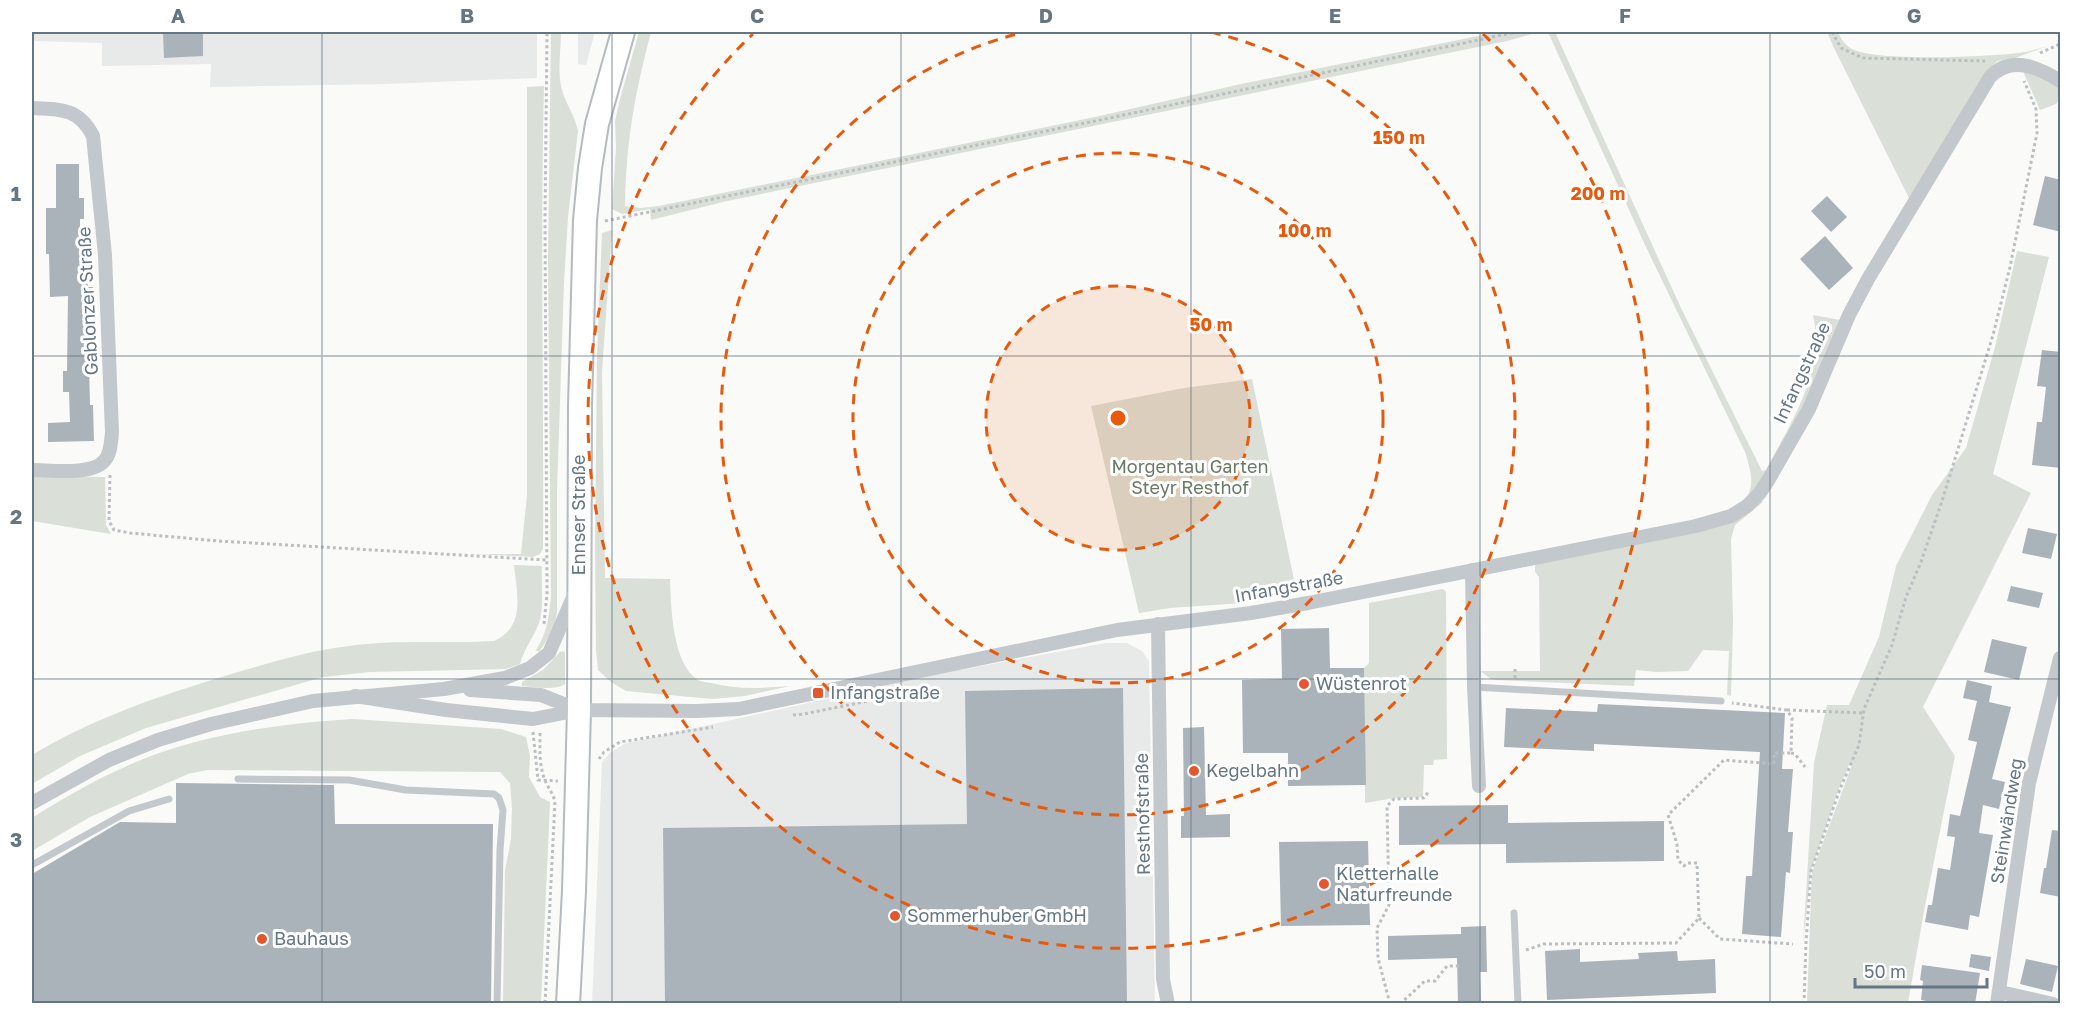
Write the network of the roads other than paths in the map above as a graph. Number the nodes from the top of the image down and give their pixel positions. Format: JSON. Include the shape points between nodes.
{"nodes":[{"id":1,"x":622,"y":32,"type":"edge"},
{"id":2,"x":2061,"y":81,"type":"edge"},
{"id":3,"x":32,"y":108,"type":"edge"},
{"id":4,"x":32,"y":470,"type":"edge"},
{"id":5,"x":1472,"y":570,"type":"junction"},
{"id":6,"x":579,"y":582,"type":"junction"},
{"id":7,"x":1158,"y":624,"type":"junction"},
{"id":8,"x":2061,"y":658,"type":"edge"},
{"id":9,"x":1474,"y":687,"type":"junction"},
{"id":10,"x":444,"y":689,"type":"junction"},
{"id":11,"x":355,"y":696,"type":"junction"},
{"id":12,"x":1721,"y":701,"type":"road end"},
{"id":13,"x":579,"y":710,"type":"junction"},
{"id":14,"x":238,"y":778,"type":"dead end"},
{"id":15,"x":1479,"y":786,"type":"dead end"},
{"id":16,"x":169,"y":799,"type":"dead end"},
{"id":17,"x":32,"y":803,"type":"edge"},
{"id":18,"x":32,"y":866,"type":"edge"},
{"id":19,"x":1514,"y":912,"type":"dead end"},
{"id":20,"x":1999,"y":998,"type":"edge"},
{"id":21,"x":497,"y":1004,"type":"edge"},
{"id":22,"x":568,"y":1004,"type":"edge"},
{"id":23,"x":1168,"y":1004,"type":"edge"},
{"id":24,"x":1518,"y":1004,"type":"edge"},
{"id":25,"x":2053,"y":1004,"type":"edge"}],
"edges":[{"from":1,"to":6,"type":"main road","name":"Ennser Straße","via":[[597,124],[585,220]]},
{"from":2,"to":5,"type":"street","name":"Infangstraße","via":[[2015,64],[1990,76],[1849,315],[1809,409],[1769,479],[1747,506],[1731,516],[1696,526]]},
{"from":3,"to":4,"type":"street","name":"Gablonzer Straße","via":[[69,111],[88,126],[93,136],[105,255],[112,432],[110,449],[98,467]]},
{"from":5,"to":7,"type":"street","name":"Infangstraße","via":[[1251,613]]},
{"from":5,"to":9,"type":"street"},
{"from":6,"to":10,"type":"street","via":[[555,642],[543,660],[513,676]]},
{"from":6,"to":13,"type":"main road","name":"Ennser Straße"},
{"from":7,"to":13,"type":"street","name":"Infangstraße","via":[[739,709]]},
{"from":7,"to":23,"type":"street","name":"Resthofstraße","via":[[1163,979]]},
{"from":8,"to":20,"type":"street","name":"Steinwändweg","via":[[2029,783]]},
{"from":9,"to":12,"type":"lane"},
{"from":9,"to":15,"type":"street"},
{"from":10,"to":11,"type":"street"},
{"from":10,"to":13,"type":"street","via":[[534,694]]},
{"from":11,"to":13,"type":"street","via":[[536,719]]},
{"from":11,"to":17,"type":"street","via":[[246,715],[158,740],[110,760]]},
{"from":13,"to":22,"type":"main road","name":"Ennser Straße"},
{"from":14,"to":21,"type":"lane","via":[[349,780],[406,790],[494,794],[499,798],[503,818]]},
{"from":16,"to":18,"type":"lane","via":[[129,811]]},
{"from":19,"to":24,"type":"lane"},
{"from":20,"to":25,"type":"street","name":"Steinwändweg"}]}
